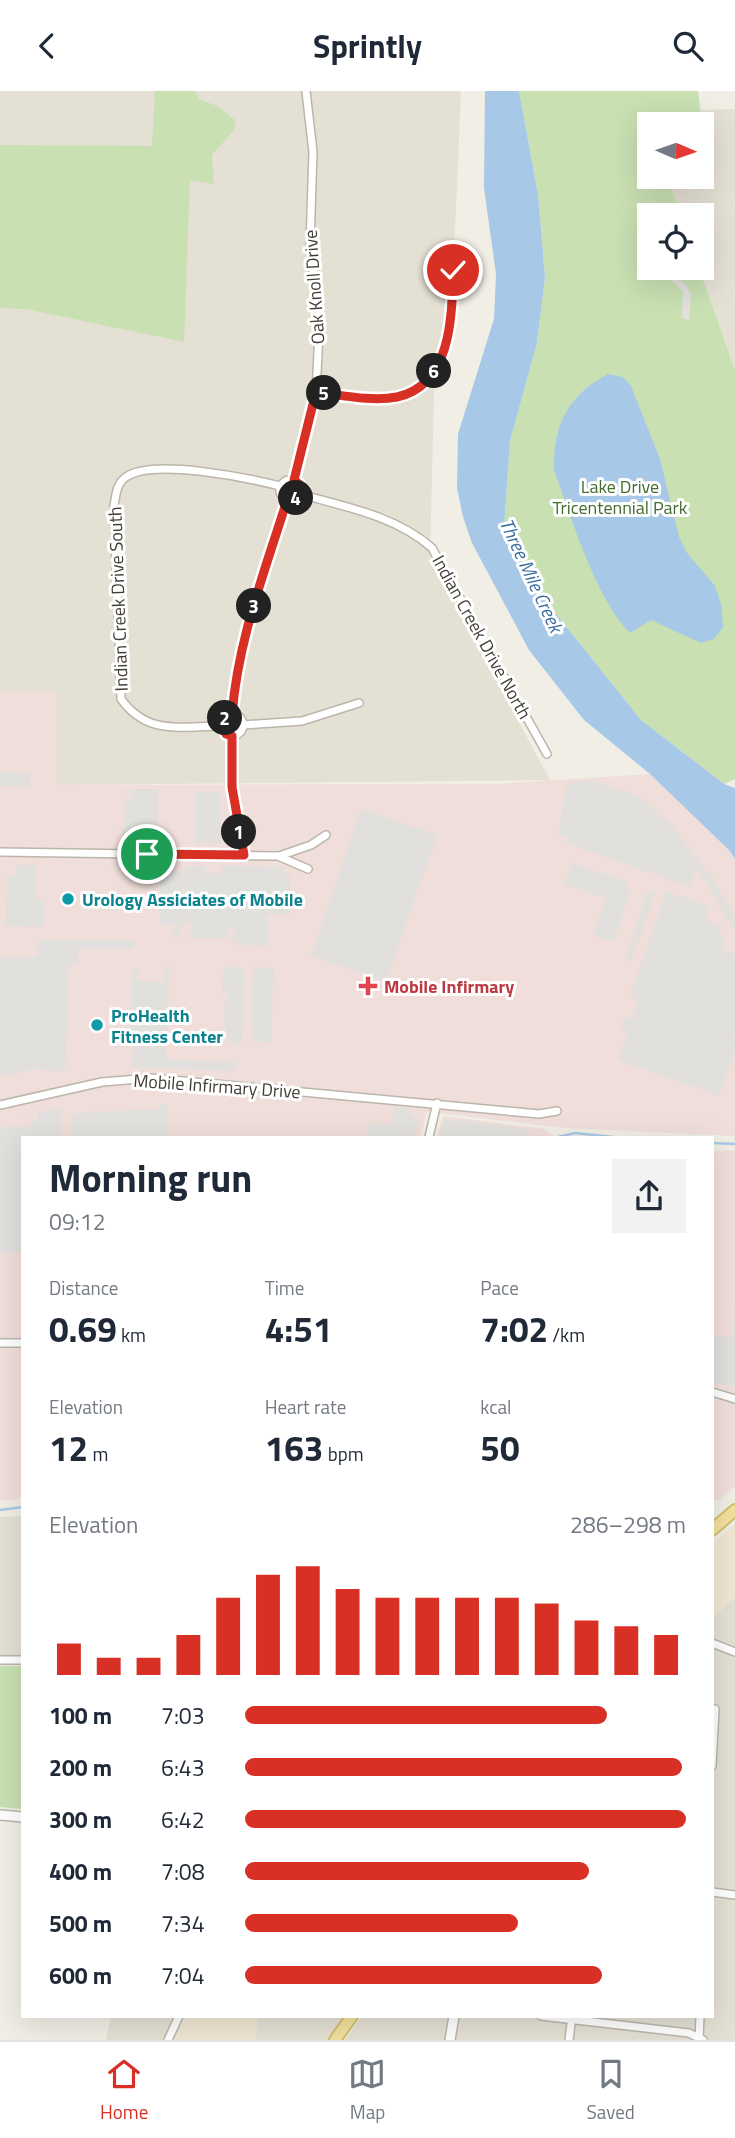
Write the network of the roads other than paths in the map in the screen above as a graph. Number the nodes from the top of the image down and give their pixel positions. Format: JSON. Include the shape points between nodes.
{"nodes":[{"id":1,"x":306,"y":91,"type":"edge"},
{"id":2,"x":453,"y":270,"type":"dead end"},
{"id":3,"x":316,"y":392,"type":"junction"},
{"id":4,"x":294,"y":480,"type":"junction"},
{"id":5,"x":280,"y":487,"type":"junction"},
{"id":6,"x":300,"y":494,"type":"junction"},
{"id":7,"x":287,"y":500,"type":"junction"},
{"id":8,"x":359,"y":703,"type":"dead end"},
{"id":9,"x":232,"y":715,"type":"junction"},
{"id":10,"x":243,"y":725,"type":"junction"},
{"id":11,"x":222,"y":726,"type":"junction"},
{"id":12,"x":232,"y":736,"type":"junction"},
{"id":13,"x":547,"y":754,"type":"dead end"},
{"id":14,"x":326,"y":835,"type":"dead end"},
{"id":15,"x":0,"y":852,"type":"edge"},
{"id":16,"x":244,"y":855,"type":"junction"},
{"id":17,"x":278,"y":856,"type":"junction"},
{"id":18,"x":308,"y":869,"type":"dead end"},
{"id":19,"x":437,"y":1103,"type":"junction"},
{"id":20,"x":0,"y":1105,"type":"edge"},
{"id":21,"x":557,"y":1111,"type":"dead end"},
{"id":22,"x":429,"y":1136,"type":"edge"},
{"id":23,"x":0,"y":1343,"type":"edge"},
{"id":24,"x":21,"y":1343,"type":"edge"},
{"id":25,"x":714,"y":1393,"type":"edge"},
{"id":26,"x":735,"y":1399,"type":"edge"},
{"id":27,"x":735,"y":1510,"type":"edge"},
{"id":28,"x":714,"y":1528,"type":"edge"},
{"id":29,"x":714,"y":1644,"type":"edge"},
{"id":30,"x":735,"y":1651,"type":"edge"},
{"id":31,"x":0,"y":1660,"type":"edge"},
{"id":32,"x":21,"y":1660,"type":"edge"},
{"id":33,"x":715,"y":1709,"type":"dead end"},
{"id":34,"x":714,"y":1728,"type":"edge"},
{"id":35,"x":0,"y":1815,"type":"edge"},
{"id":36,"x":21,"y":1817,"type":"edge"},
{"id":37,"x":714,"y":1892,"type":"edge"},
{"id":38,"x":735,"y":1895,"type":"edge"},
{"id":39,"x":178,"y":2018,"type":"edge"},
{"id":40,"x":351,"y":2018,"type":"edge"},
{"id":41,"x":454,"y":2018,"type":"edge"},
{"id":42,"x":572,"y":2018,"type":"edge"},
{"id":43,"x":700,"y":2018,"type":"edge"},
{"id":44,"x":700,"y":2039,"type":"edge"},
{"id":45,"x":168,"y":2040,"type":"edge"},
{"id":46,"x":335,"y":2040,"type":"edge"},
{"id":47,"x":450,"y":2040,"type":"edge"},
{"id":48,"x":569,"y":2040,"type":"edge"}],
"edges":[{"from":1,"to":3,"type":"street","name":"Oak Knoll Drive","via":[[313,152],[310,245],[319,314]]},
{"from":2,"to":3,"type":"street","via":[[446,339],[433,374],[421,387],[396,397]]},
{"from":3,"to":4,"type":"street","name":"Oak Knoll Drive"},
{"from":4,"to":5,"type":"street","via":[[284,481]]},
{"from":4,"to":6,"type":"street"},
{"from":5,"to":7,"type":"street"},
{"from":5,"to":11,"type":"street","name":"Indian Creek Drive South","via":[[235,474],[145,471],[128,475],[116,488],[121,699],[133,716],[147,724]]},
{"from":6,"to":7,"type":"street"},
{"from":6,"to":13,"type":"street","name":"Indian Creek Drive North","via":[[408,529],[432,548]]},
{"from":7,"to":9,"type":"street","via":[[236,668]]},
{"from":8,"to":10,"type":"street","via":[[302,720]]},
{"from":9,"to":10,"type":"street"},
{"from":9,"to":11,"type":"street"},
{"from":10,"to":12,"type":"street","via":[[239,734]]},
{"from":11,"to":12,"type":"street"},
{"from":12,"to":16,"type":"street","via":[[232,787]]},
{"from":14,"to":17,"type":"street","via":[[312,845]]},
{"from":15,"to":16,"type":"street"},
{"from":16,"to":17,"type":"street"},
{"from":17,"to":18,"type":"street"},
{"from":19,"to":20,"type":"street","name":"Mobile Infirmary Drive","via":[[152,1078],[102,1082]]},
{"from":19,"to":21,"type":"street","name":"Mobile Infirmary Drive","via":[[539,1114]]},
{"from":19,"to":22,"type":"street"},
{"from":23,"to":24,"type":"street"},
{"from":25,"to":26,"type":"street"},
{"from":27,"to":28,"type":"main road"},
{"from":29,"to":30,"type":"street"},
{"from":31,"to":32,"type":"street"},
{"from":33,"to":34,"type":"street"},
{"from":35,"to":36,"type":"street"},
{"from":37,"to":38,"type":"street"},
{"from":39,"to":45,"type":"street"},
{"from":40,"to":46,"type":"main road"},
{"from":41,"to":47,"type":"street"},
{"from":42,"to":44,"type":"street","via":[[689,2033]]},
{"from":42,"to":48,"type":"street"},
{"from":43,"to":44,"type":"street"}]}
